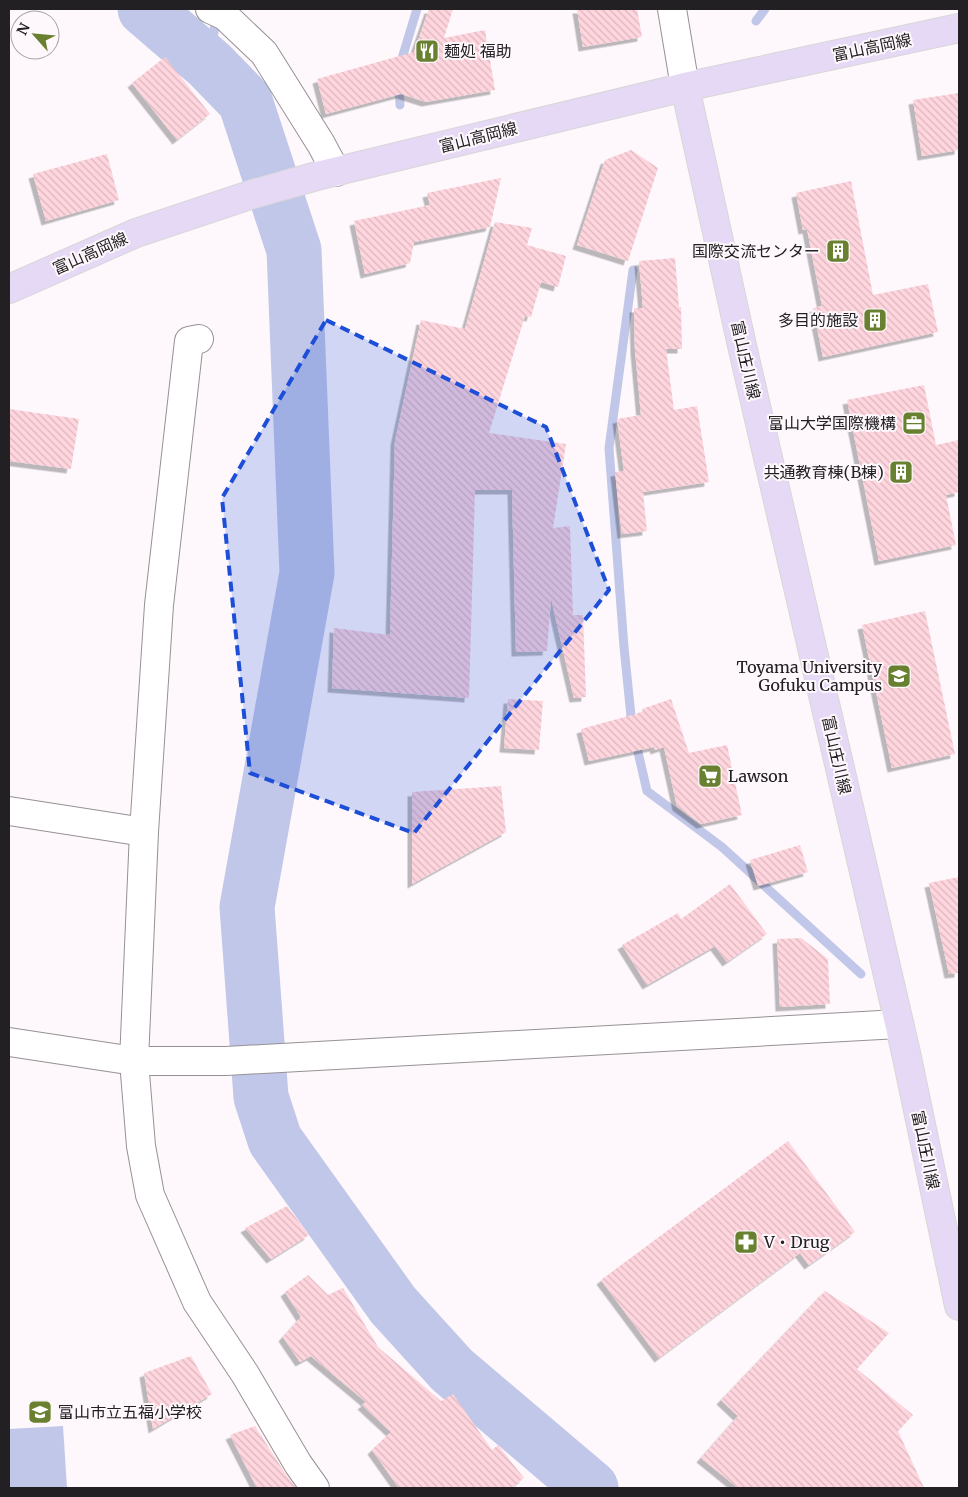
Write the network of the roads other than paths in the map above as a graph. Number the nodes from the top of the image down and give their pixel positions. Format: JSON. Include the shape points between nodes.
{"nodes":[{"id":1,"x":672,"y":9,"type":"edge"},
{"id":2,"x":218,"y":12,"type":"edge"},
{"id":3,"x":959,"y":28,"type":"edge"},
{"id":4,"x":685,"y":87,"type":"junction"},
{"id":5,"x":326,"y":174,"type":"junction"},
{"id":6,"x":9,"y":289,"type":"edge"},
{"id":7,"x":199,"y":339,"type":"dead end"},
{"id":8,"x":10,"y":819,"type":"edge"},
{"id":9,"x":144,"y":832,"type":"junction"},
{"id":10,"x":899,"y":1024,"type":"junction"},
{"id":11,"x":9,"y":1042,"type":"edge"},
{"id":12,"x":134,"y":1061,"type":"junction"},
{"id":13,"x":959,"y":1306,"type":"edge"},
{"id":14,"x":315,"y":1488,"type":"edge"}],
"edges":[{"from":1,"to":4,"type":"street"},
{"from":2,"to":5,"type":"street","via":[[264,53],[321,144]]},
{"from":3,"to":4,"type":"main road","name":"富山高岡線"},
{"from":4,"to":5,"type":"main road","name":"富山高岡線"},
{"from":4,"to":10,"type":"main road","name":"富山庄川線"},
{"from":5,"to":6,"type":"main road","name":"富山高岡線","via":[[253,194],[136,233]]},
{"from":7,"to":9,"type":"street","via":[[189,341],[159,605]]},
{"from":8,"to":9,"type":"street"},
{"from":9,"to":12,"type":"street"},
{"from":10,"to":12,"type":"street","via":[[226,1062]]},
{"from":10,"to":13,"type":"main road","name":"富山庄川線"},
{"from":11,"to":12,"type":"street"},
{"from":12,"to":14,"type":"street","via":[[141,1146],[150,1194],[197,1302]]}]}
